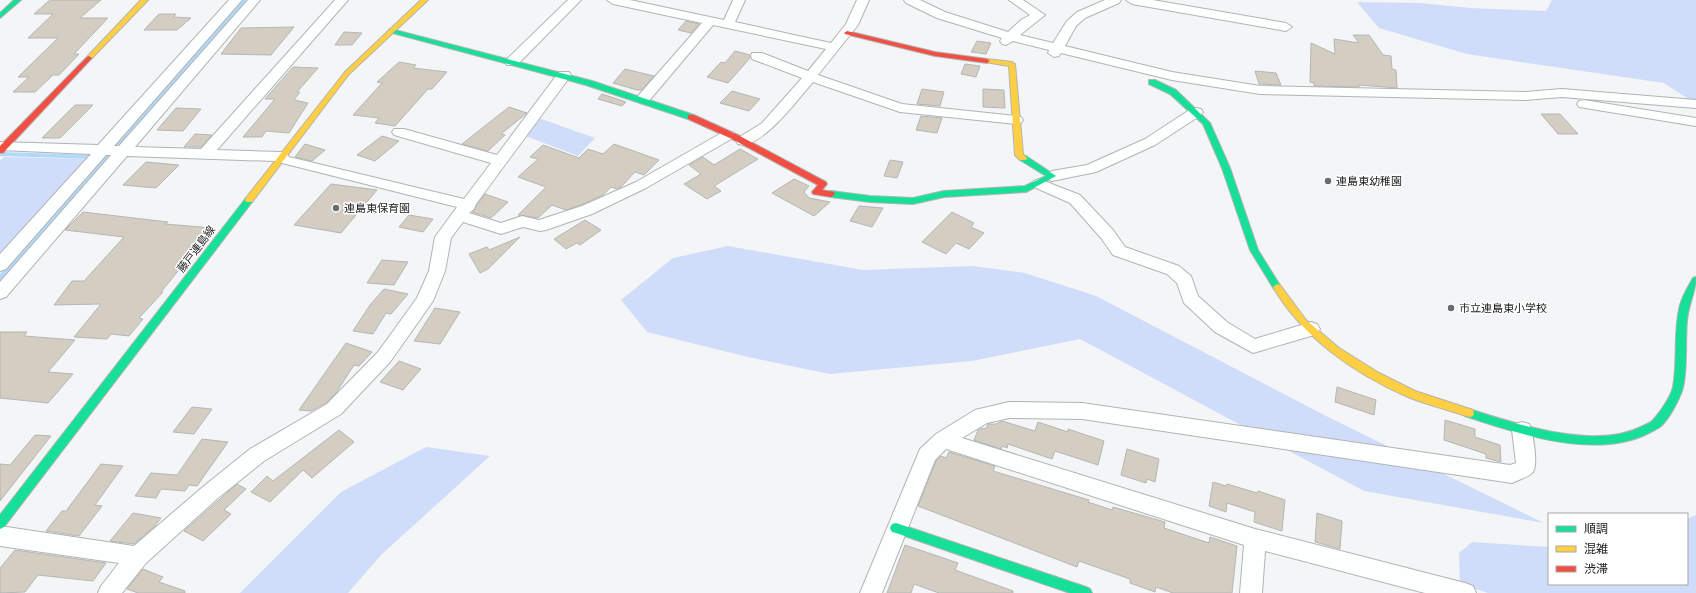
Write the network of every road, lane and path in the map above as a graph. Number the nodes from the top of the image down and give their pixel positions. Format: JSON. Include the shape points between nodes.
{"nodes":[{"id":1,"x":18,"y":0,"type":"edge"},
{"id":2,"x":145,"y":0,"type":"edge"},
{"id":3,"x":236,"y":0,"type":"edge"},
{"id":4,"x":254,"y":0,"type":"edge"},
{"id":5,"x":342,"y":0,"type":"edge"},
{"id":6,"x":425,"y":0,"type":"edge"},
{"id":7,"x":575,"y":0,"type":"edge"},
{"id":8,"x":613,"y":0,"type":"edge"},
{"id":9,"x":739,"y":0,"type":"edge"},
{"id":10,"x":863,"y":0,"type":"edge"},
{"id":11,"x":896,"y":0,"type":"edge"},
{"id":12,"x":910,"y":0,"type":"edge"},
{"id":13,"x":1115,"y":0,"type":"edge"},
{"id":14,"x":1132,"y":0,"type":"edge"},
{"id":15,"x":1018,"y":1,"type":"edge"},
{"id":16,"x":0,"y":16,"type":"edge"},
{"id":17,"x":710,"y":21,"type":"junction"},
{"id":18,"x":728,"y":25,"type":"junction"},
{"id":19,"x":1286,"y":27,"type":"dead end"},
{"id":20,"x":392,"y":31,"type":"junction"},
{"id":21,"x":847,"y":32,"type":"junction"},
{"id":22,"x":1008,"y":38,"type":"junction"},
{"id":23,"x":833,"y":47,"type":"junction"},
{"id":24,"x":1055,"y":50,"type":"junction"},
{"id":25,"x":757,"y":56,"type":"dead end"},
{"id":26,"x":512,"y":62,"type":"junction"},
{"id":27,"x":1165,"y":74,"type":"junction"},
{"id":28,"x":564,"y":75,"type":"junction"},
{"id":29,"x":810,"y":77,"type":"junction"},
{"id":30,"x":1152,"y":82,"type":"junction"},
{"id":31,"x":1525,"y":96,"type":"junction"},
{"id":32,"x":643,"y":99,"type":"junction"},
{"id":33,"x":1696,"y":104,"type":"edge"},
{"id":34,"x":1196,"y":112,"type":"junction"},
{"id":35,"x":1016,"y":120,"type":"junction"},
{"id":36,"x":1696,"y":122,"type":"edge"},
{"id":37,"x":399,"y":132,"type":"dead end"},
{"id":38,"x":728,"y":135,"type":"junction"},
{"id":39,"x":743,"y":141,"type":"junction"},
{"id":40,"x":1,"y":147,"type":"edge"},
{"id":41,"x":107,"y":153,"type":"junction"},
{"id":42,"x":205,"y":154,"type":"junction"},
{"id":43,"x":281,"y":158,"type":"junction"},
{"id":44,"x":501,"y":161,"type":"junction"},
{"id":45,"x":1046,"y":180,"type":"junction"},
{"id":46,"x":465,"y":210,"type":"junction"},
{"id":47,"x":0,"y":266,"type":"edge"},
{"id":48,"x":1696,"y":280,"type":"edge"},
{"id":49,"x":0,"y":293,"type":"edge"},
{"id":50,"x":1310,"y":329,"type":"junction"},
{"id":51,"x":1522,"y":430,"type":"junction"},
{"id":52,"x":943,"y":440,"type":"junction"},
{"id":53,"x":0,"y":524,"type":"edge"},
{"id":54,"x":896,"y":528,"type":"junction"},
{"id":55,"x":0,"y":536,"type":"edge"},
{"id":56,"x":1255,"y":539,"type":"junction"},
{"id":57,"x":138,"y":556,"type":"junction"},
{"id":58,"x":109,"y":593,"type":"edge"},
{"id":59,"x":871,"y":593,"type":"edge"},
{"id":60,"x":1086,"y":593,"type":"edge"},
{"id":61,"x":1250,"y":593,"type":"edge"},
{"id":62,"x":1465,"y":593,"type":"edge"}],
"edges":[{"from":1,"to":16,"type":"street"},
{"from":2,"to":40,"type":"street"},
{"from":3,"to":41,"type":"street"},
{"from":4,"to":41,"type":"street"},
{"from":5,"to":42,"type":"street"},
{"from":6,"to":20,"type":"street","name":"藤戸連島線"},
{"from":7,"to":26,"type":"street"},
{"from":8,"to":17,"type":"street"},
{"from":9,"to":18,"type":"street"},
{"from":10,"to":21,"type":"street"},
{"from":11,"to":22,"type":"street","via":[[937,20]]},
{"from":12,"to":22,"type":"street","via":[[941,15]]},
{"from":13,"to":24,"type":"street","via":[[1081,15],[1071,24]]},
{"from":14,"to":19,"type":"street"},
{"from":15,"to":22,"type":"street","via":[[1039,15]]},
{"from":17,"to":18,"type":"street"},
{"from":17,"to":32,"type":"street"},
{"from":18,"to":23,"type":"street"},
{"from":20,"to":26,"type":"street"},
{"from":20,"to":43,"type":"street","name":"藤戸連島線","via":[[347,73]]},
{"from":21,"to":23,"type":"street"},
{"from":21,"to":35,"type":"street","via":[[935,54],[1012,64]]},
{"from":22,"to":24,"type":"street"},
{"from":23,"to":29,"type":"street"},
{"from":24,"to":27,"type":"street"},
{"from":24,"to":30,"type":"street"},
{"from":25,"to":29,"type":"street"},
{"from":26,"to":28,"type":"street"},
{"from":27,"to":30,"type":"street"},
{"from":27,"to":31,"type":"street","via":[[1260,90]]},
{"from":28,"to":32,"type":"street"},
{"from":28,"to":44,"type":"street"},
{"from":29,"to":35,"type":"street","via":[[900,108]]},
{"from":29,"to":39,"type":"street","via":[[767,126]]},
{"from":30,"to":34,"type":"street","via":[[1173,92]]},
{"from":31,"to":33,"type":"street","via":[[1562,93]]},
{"from":31,"to":36,"type":"street"},
{"from":32,"to":38,"type":"street"},
{"from":34,"to":45,"type":"street","via":[[1150,142],[1091,169]]},
{"from":34,"to":50,"type":"street","via":[[1206,123],[1216,144],[1254,250],[1278,288]]},
{"from":35,"to":45,"type":"street","via":[[1019,155]]},
{"from":37,"to":44,"type":"street"},
{"from":38,"to":39,"type":"street"},
{"from":38,"to":46,"type":"street","via":[[641,185],[587,210],[540,226],[522,221],[501,228]]},
{"from":39,"to":45,"type":"street","via":[[823,184],[816,192],[870,200],[913,201],[944,194],[1026,189]]},
{"from":40,"to":41,"type":"street"},
{"from":41,"to":42,"type":"street"},
{"from":41,"to":47,"type":"street"},
{"from":41,"to":49,"type":"street"},
{"from":42,"to":43,"type":"street"},
{"from":43,"to":46,"type":"street"},
{"from":43,"to":53,"type":"street","name":"藤戸連島線"},
{"from":44,"to":46,"type":"street"},
{"from":45,"to":50,"type":"street","via":[[1075,199],[1119,251],[1173,270],[1185,280],[1190,299],[1221,327],[1253,346]]},
{"from":46,"to":57,"type":"street","via":[[443,237],[438,271],[424,301],[384,357],[334,409],[257,455]]},
{"from":48,"to":51,"type":"street","via":[[1691,287],[1682,316],[1678,388],[1667,413],[1649,430],[1624,438],[1588,440]]},
{"from":50,"to":51,"type":"street","via":[[1336,351],[1376,376],[1412,394]]},
{"from":51,"to":52,"type":"street","via":[[1526,467],[1512,474],[1082,411],[1009,410],[982,416]]},
{"from":52,"to":54,"type":"street","via":[[927,455]]},
{"from":52,"to":56,"type":"street"},
{"from":54,"to":59,"type":"street"},
{"from":54,"to":60,"type":"street"},
{"from":55,"to":57,"type":"street"},
{"from":56,"to":61,"type":"street"},
{"from":56,"to":62,"type":"street"},
{"from":57,"to":58,"type":"street"}]}
